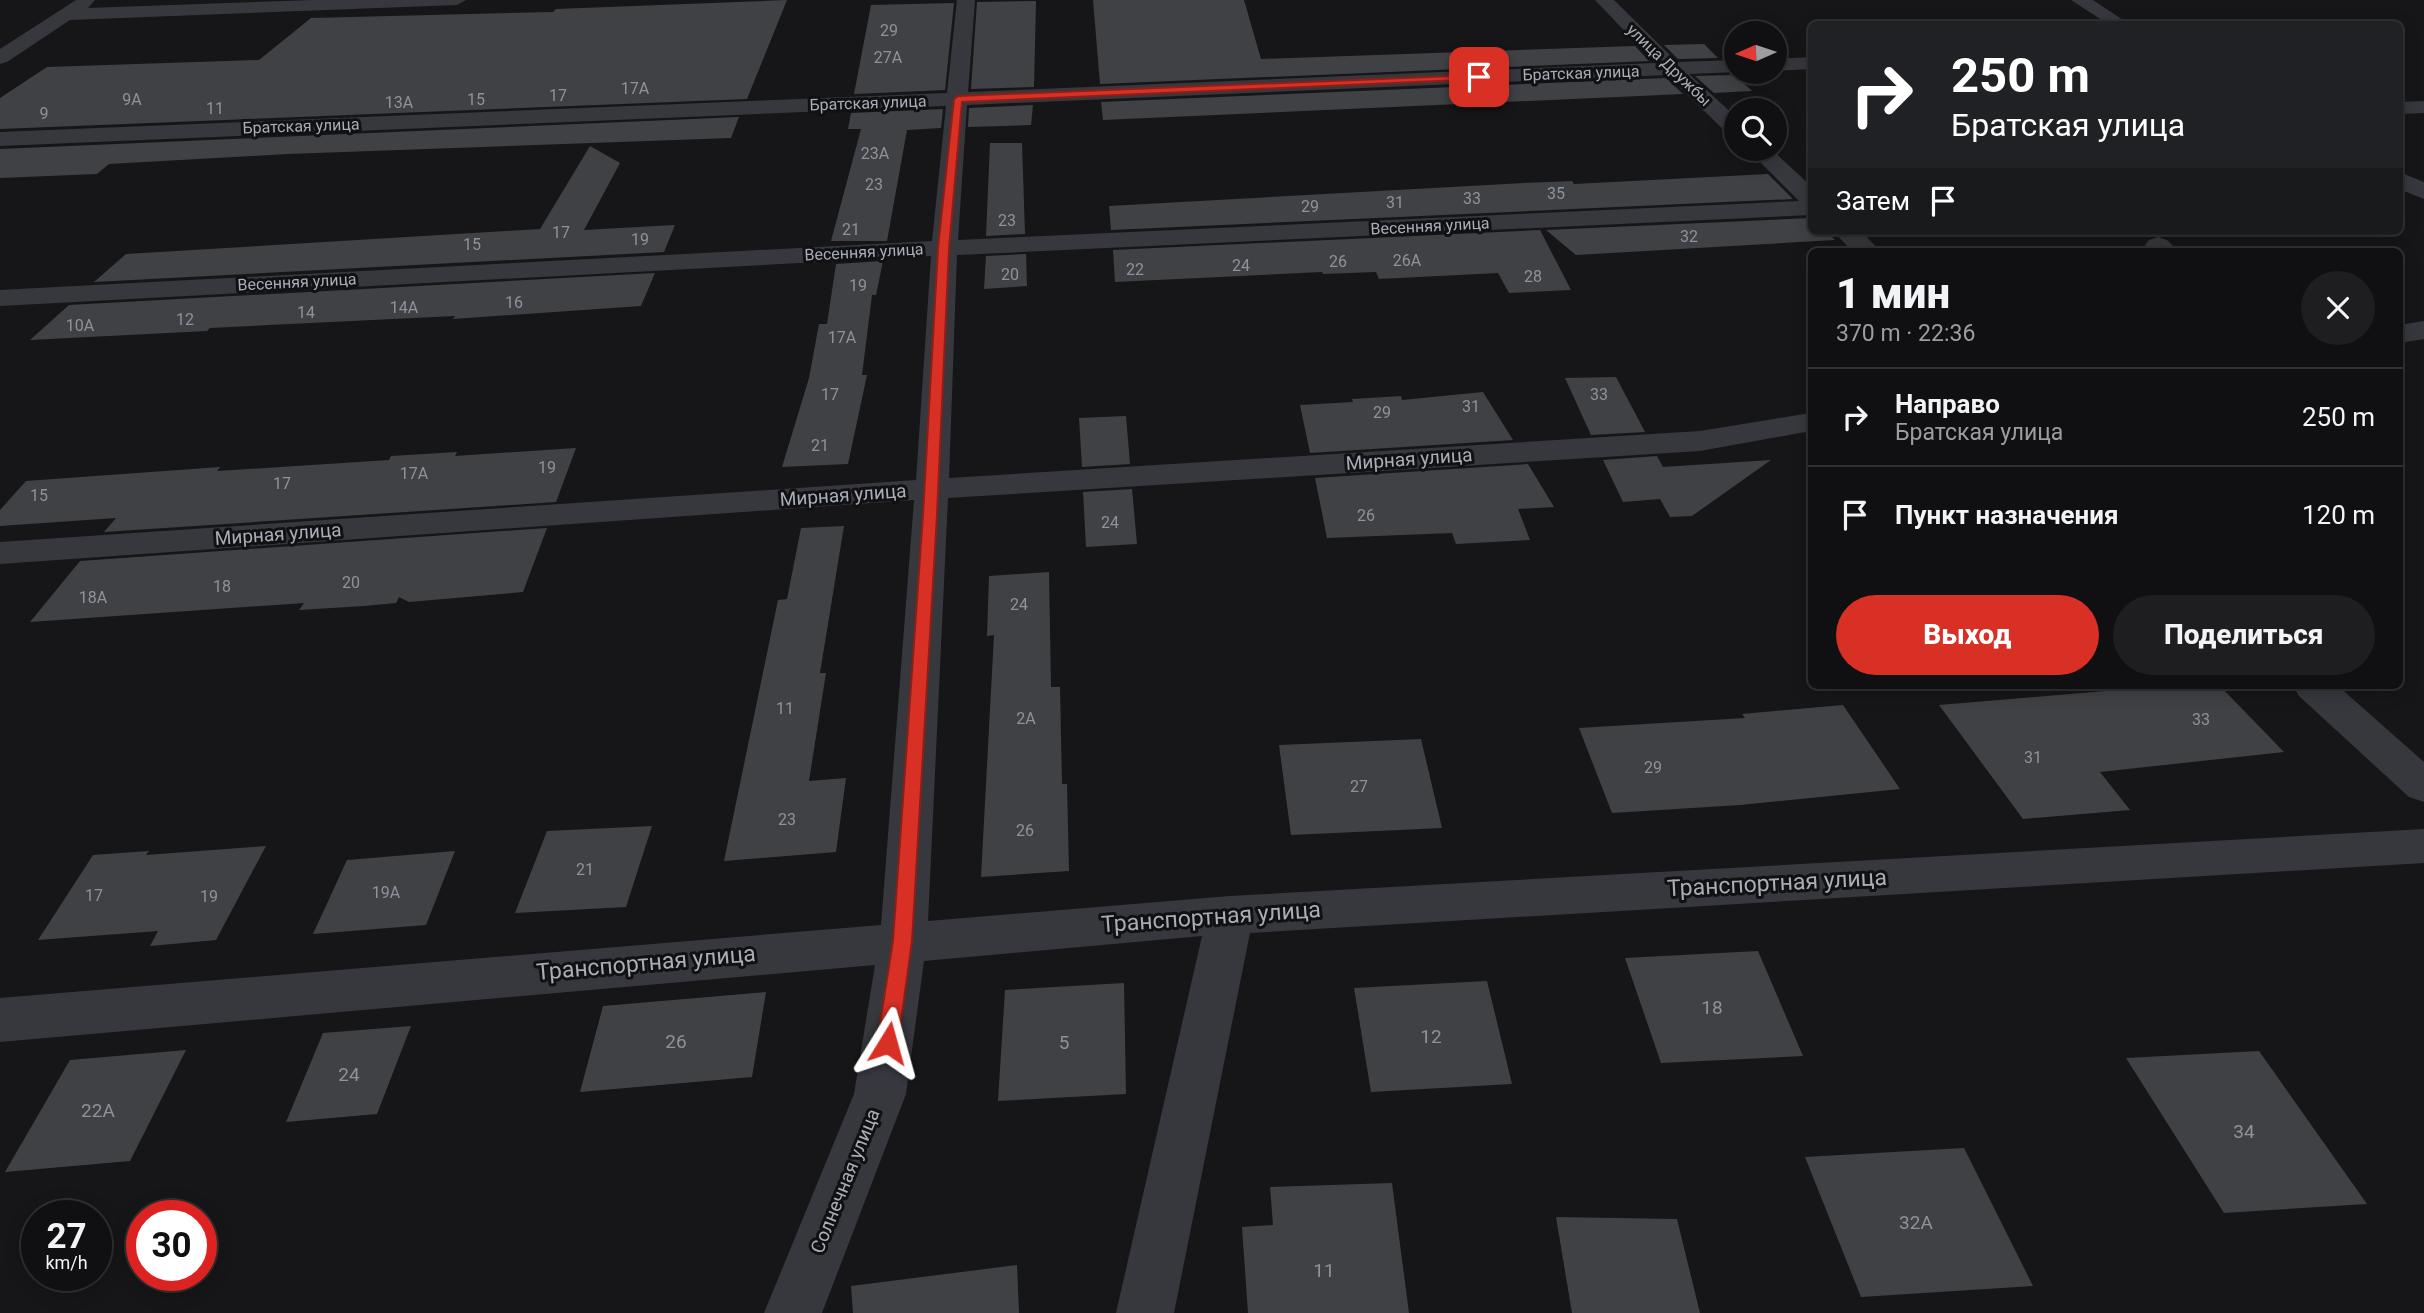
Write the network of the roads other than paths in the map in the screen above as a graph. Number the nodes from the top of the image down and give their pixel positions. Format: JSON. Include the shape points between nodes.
{"nodes":[{"id":1,"x":89,"y":0,"type":"edge"},
{"id":2,"x":457,"y":0,"type":"edge"},
{"id":3,"x":965,"y":0,"type":"edge"},
{"id":4,"x":1604,"y":0,"type":"edge"},
{"id":5,"x":2080,"y":0,"type":"edge"},
{"id":6,"x":64,"y":15,"type":"junction"},
{"id":7,"x":2115,"y":21,"type":"edge"},
{"id":8,"x":0,"y":58,"type":"edge"},
{"id":9,"x":1808,"y":63,"type":"edge"},
{"id":10,"x":1787,"y":64,"type":"edge"},
{"id":11,"x":1724,"y":67,"type":"edge"},
{"id":12,"x":1672,"y":69,"type":"junction"},
{"id":13,"x":958,"y":99,"type":"junction"},
{"id":14,"x":2424,"y":107,"type":"edge"},
{"id":15,"x":2403,"y":108,"type":"edge"},
{"id":16,"x":1724,"y":118,"type":"edge"},
{"id":17,"x":0,"y":139,"type":"edge"},
{"id":18,"x":1771,"y":161,"type":"edge"},
{"id":19,"x":2403,"y":181,"type":"edge"},
{"id":20,"x":2424,"y":192,"type":"edge"},
{"id":21,"x":1808,"y":195,"type":"edge"},
{"id":22,"x":1808,"y":208,"type":"edge"},
{"id":23,"x":1850,"y":235,"type":"edge"},
{"id":24,"x":944,"y":248,"type":"junction"},
{"id":25,"x":1864,"y":248,"type":"edge"},
{"id":26,"x":0,"y":298,"type":"edge"},
{"id":27,"x":2424,"y":330,"type":"edge"},
{"id":28,"x":2403,"y":333,"type":"edge"},
{"id":29,"x":1808,"y":422,"type":"edge"},
{"id":30,"x":932,"y":489,"type":"junction"},
{"id":31,"x":0,"y":553,"type":"edge"},
{"id":32,"x":2316,"y":689,"type":"edge"},
{"id":33,"x":2424,"y":786,"type":"edge"},
{"id":34,"x":2424,"y":846,"type":"edge"},
{"id":35,"x":1230,"y":915,"type":"junction"},
{"id":36,"x":903,"y":941,"type":"junction"},
{"id":37,"x":0,"y":1020,"type":"edge"},
{"id":38,"x":793,"y":1313,"type":"edge"},
{"id":39,"x":1146,"y":1313,"type":"edge"}],
"edges":[{"from":1,"to":6,"type":"street"},
{"from":2,"to":6,"type":"street"},
{"from":3,"to":13,"type":"street","name":"Солнечная улица"},
{"from":4,"to":12,"type":"street","name":"улица Дружбы"},
{"from":5,"to":7,"type":"street"},
{"from":6,"to":8,"type":"street"},
{"from":9,"to":10,"type":"street"},
{"from":11,"to":12,"type":"street","name":"Братская улица"},
{"from":12,"to":13,"type":"street","name":"Братская улица"},
{"from":12,"to":16,"type":"street","name":"улица Дружбы"},
{"from":13,"to":17,"type":"street","name":"Братская улица"},
{"from":13,"to":24,"type":"street","name":"Солнечная улица"},
{"from":14,"to":15,"type":"street"},
{"from":18,"to":21,"type":"street"},
{"from":19,"to":20,"type":"street"},
{"from":22,"to":24,"type":"street","name":"Весенняя улица"},
{"from":23,"to":25,"type":"street"},
{"from":24,"to":26,"type":"street","name":"Весенняя улица"},
{"from":24,"to":30,"type":"street","name":"Солнечная улица"},
{"from":27,"to":28,"type":"street"},
{"from":29,"to":30,"type":"street","name":"Мирная улица","via":[[1700,440]]},
{"from":30,"to":31,"type":"street","name":"Мирная улица"},
{"from":30,"to":36,"type":"street","name":"Солнечная улица"},
{"from":32,"to":33,"type":"street"},
{"from":34,"to":35,"type":"street","name":"Транспортная улица"},
{"from":35,"to":36,"type":"street","name":"Транспортная улица"},
{"from":35,"to":39,"type":"street"},
{"from":36,"to":37,"type":"street","name":"Транспортная улица"},
{"from":36,"to":38,"type":"street","name":"Солнечная улица","via":[[880,1094]]}]}
